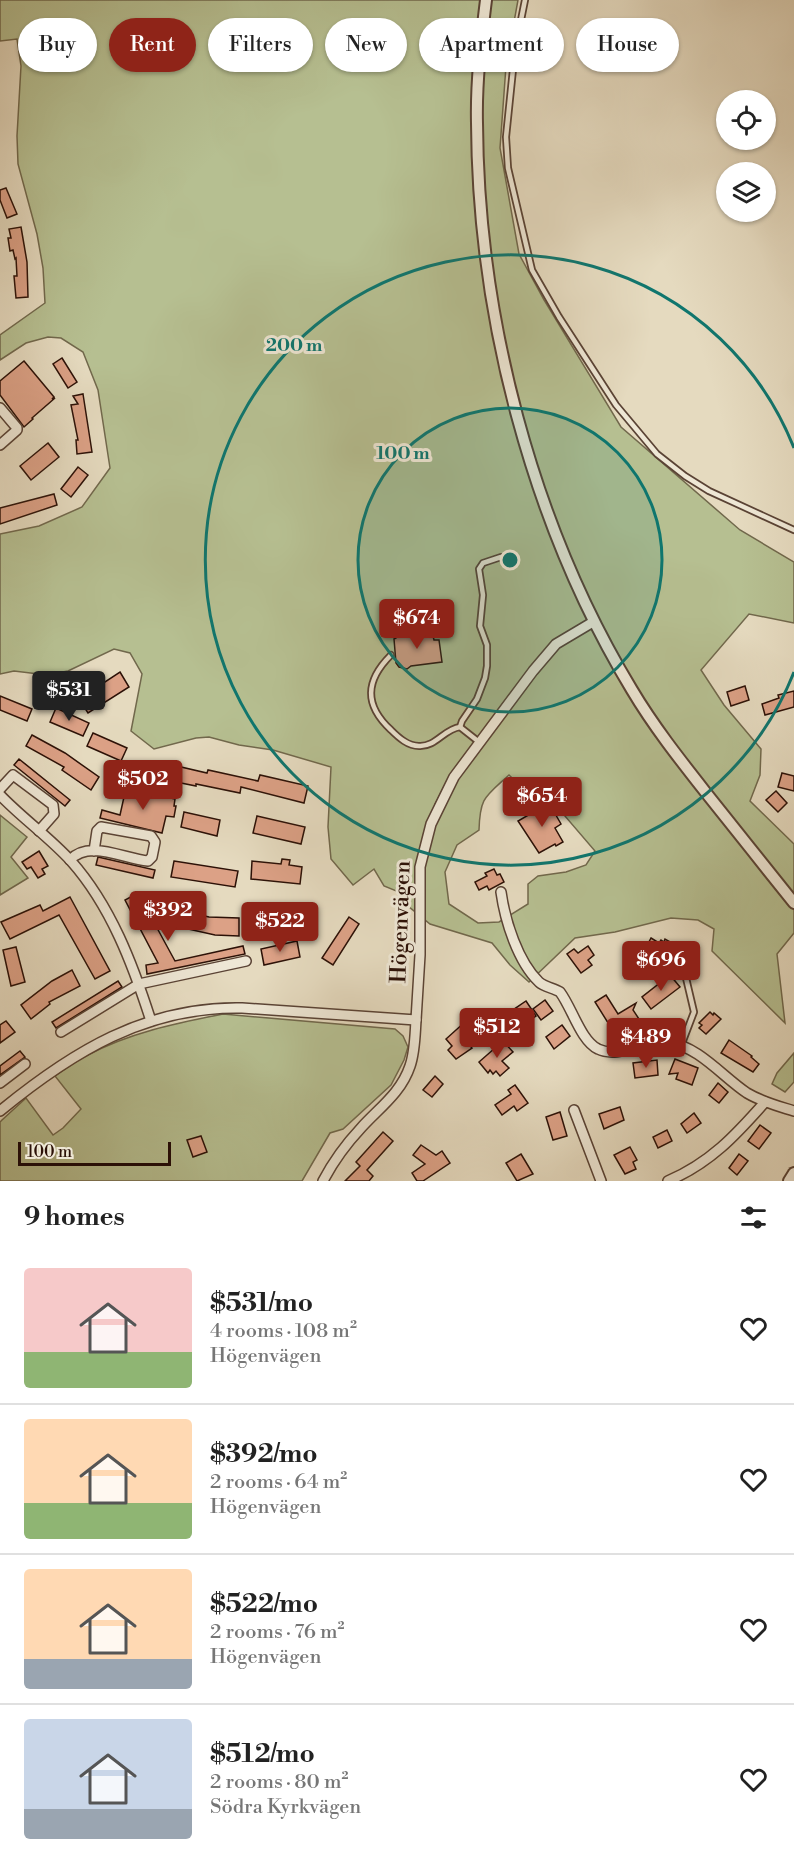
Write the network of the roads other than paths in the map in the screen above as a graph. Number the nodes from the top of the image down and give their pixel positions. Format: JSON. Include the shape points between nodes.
{"nodes":[{"id":1,"x":486,"y":0,"type":"edge"},
{"id":2,"x":525,"y":0,"type":"edge"},
{"id":3,"x":0,"y":408,"type":"edge"},
{"id":4,"x":0,"y":446,"type":"edge"},
{"id":5,"x":794,"y":530,"type":"edge"},
{"id":6,"x":501,"y":557,"type":"dead end"},
{"id":7,"x":593,"y":622,"type":"junction"},
{"id":8,"x":391,"y":655,"type":"dead end"},
{"id":9,"x":460,"y":728,"type":"junction"},
{"id":10,"x":479,"y":742,"type":"junction"},
{"id":11,"x":0,"y":789,"type":"edge"},
{"id":12,"x":0,"y":795,"type":"edge"},
{"id":13,"x":39,"y":831,"type":"junction"},
{"id":14,"x":94,"y":850,"type":"junction"},
{"id":15,"x":70,"y":860,"type":"junction"},
{"id":16,"x":771,"y":874,"type":"junction"},
{"id":17,"x":501,"y":892,"type":"dead end"},
{"id":18,"x":794,"y":893,"type":"edge"},
{"id":19,"x":794,"y":903,"type":"edge"},
{"id":20,"x":246,"y":961,"type":"dead end"},
{"id":21,"x":686,"y":978,"type":"dead end"},
{"id":22,"x":140,"y":984,"type":"junction"},
{"id":23,"x":416,"y":1020,"type":"junction"},
{"id":24,"x":151,"y":1021,"type":"junction"},
{"id":25,"x":62,"y":1032,"type":"dead end"},
{"id":26,"x":681,"y":1046,"type":"junction"},
{"id":27,"x":25,"y":1064,"type":"dead end"},
{"id":28,"x":0,"y":1083,"type":"edge"},
{"id":29,"x":765,"y":1102,"type":"junction"},
{"id":30,"x":573,"y":1110,"type":"dead end"},
{"id":31,"x":0,"y":1111,"type":"edge"},
{"id":32,"x":794,"y":1111,"type":"edge"},
{"id":33,"x":794,"y":1173,"type":"edge"},
{"id":34,"x":323,"y":1181,"type":"edge"},
{"id":35,"x":601,"y":1181,"type":"edge"},
{"id":36,"x":668,"y":1181,"type":"edge"},
{"id":37,"x":789,"y":1181,"type":"edge"}],
"edges":[{"from":1,"to":7,"type":"street","via":[[479,65],[478,177],[498,339],[532,466]]},
{"from":2,"to":5,"type":"lane","via":[[515,50],[506,137],[508,168],[532,270],[616,405],[657,454],[709,491]]},
{"from":3,"to":4,"type":"street","via":[[17,428]]},
{"from":6,"to":9,"type":"lane","via":[[480,565],[480,626],[487,645],[487,666],[482,688]]},
{"from":7,"to":10,"type":"street","name":"Högenvägen","via":[[556,644]]},
{"from":7,"to":16,"type":"street","via":[[653,724]]},
{"from":8,"to":9,"type":"lane","via":[[379,667],[371,692],[373,707],[382,722],[401,739],[417,746],[431,744]]},
{"from":9,"to":10,"type":"lane"},
{"from":10,"to":23,"type":"street","name":"Högenvägen","via":[[453,777],[425,843],[420,867]]},
{"from":11,"to":13,"type":"street","via":[[13,776],[53,805],[54,814]]},
{"from":12,"to":13,"type":"street"},
{"from":13,"to":15,"type":"street"},
{"from":14,"to":14,"type":"street","via":[[148,861],[155,842],[151,836],[100,827]]},
{"from":14,"to":15,"type":"street","via":[[83,851]]},
{"from":15,"to":22,"type":"street","via":[[113,924]]},
{"from":16,"to":18,"type":"street"},
{"from":16,"to":19,"type":"street"},
{"from":17,"to":26,"type":"street","via":[[507,921],[525,963],[540,984],[560,992],[584,1035],[596,1048],[614,1052],[664,1042]]},
{"from":20,"to":22,"type":"street"},
{"from":21,"to":26,"type":"lane","via":[[694,1012]]},
{"from":22,"to":24,"type":"street"},
{"from":22,"to":25,"type":"street"},
{"from":23,"to":24,"type":"street","via":[[222,1008]]},
{"from":23,"to":34,"type":"street","name":"Högenvägen","via":[[405,1078],[346,1146]]},
{"from":24,"to":31,"type":"street","via":[[85,1050],[46,1074]]},
{"from":26,"to":29,"type":"street"},
{"from":27,"to":28,"type":"street"},
{"from":29,"to":32,"type":"street"},
{"from":29,"to":36,"type":"street","via":[[728,1144],[703,1163]]},
{"from":30,"to":35,"type":"street"},
{"from":33,"to":37,"type":"street"}]}
